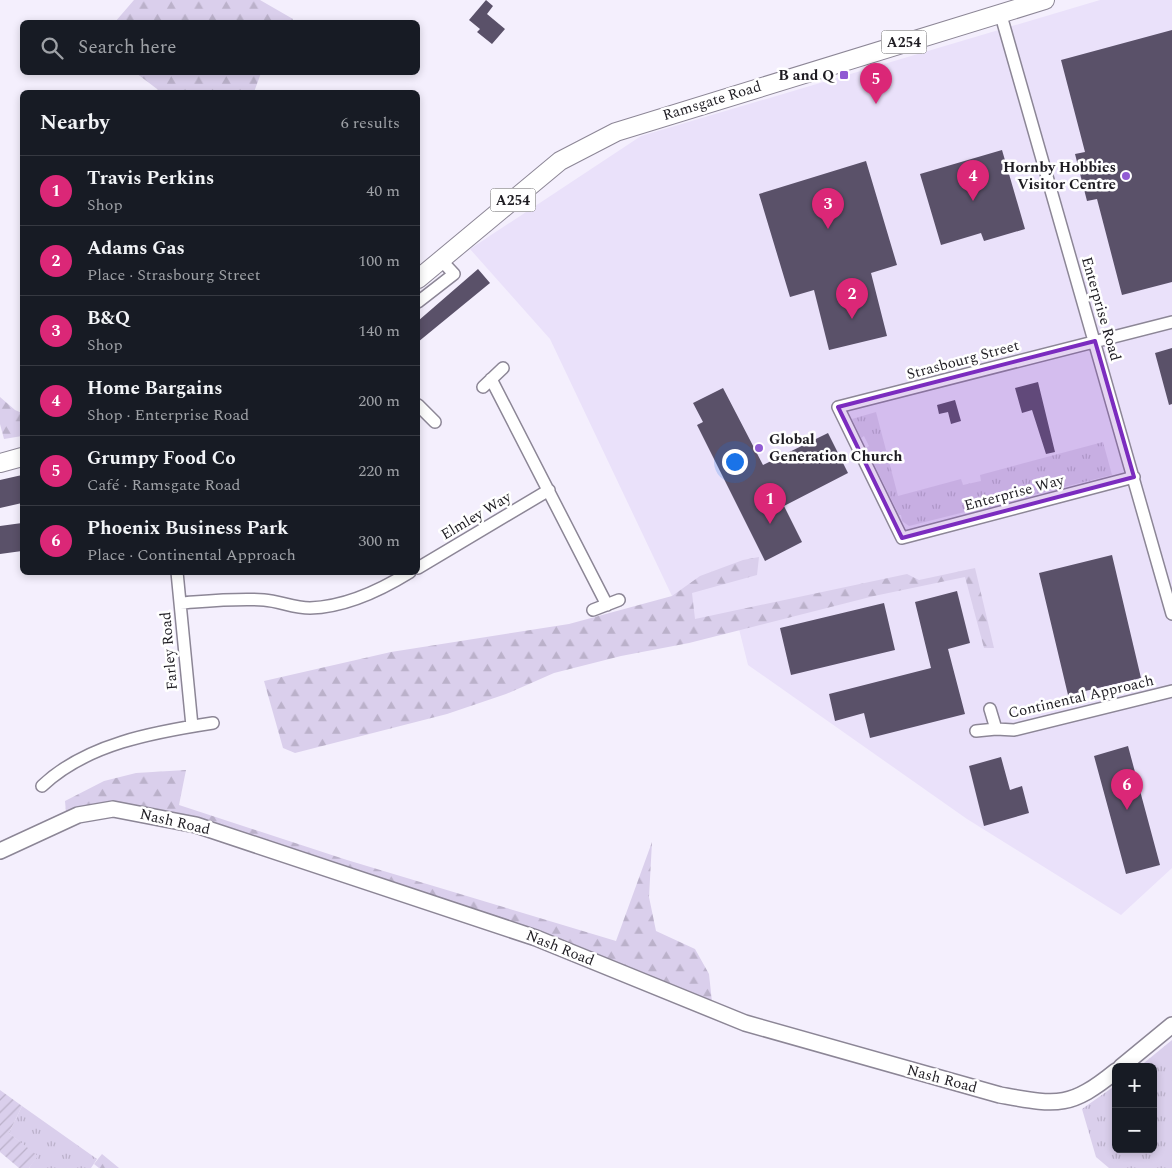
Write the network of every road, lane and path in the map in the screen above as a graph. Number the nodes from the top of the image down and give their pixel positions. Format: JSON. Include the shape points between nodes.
{"nodes":[{"id":1,"x":1045,"y":0,"type":"edge"},
{"id":2,"x":1000,"y":12,"type":"junction"},
{"id":3,"x":441,"y":260,"type":"junction"},
{"id":4,"x":420,"y":277,"type":"edge"},
{"id":5,"x":420,"y":300,"type":"edge"},
{"id":6,"x":1172,"y":322,"type":"edge"},
{"id":7,"x":1095,"y":341,"type":"junction"},
{"id":8,"x":503,"y":368,"type":"dead end"},
{"id":9,"x":420,"y":406,"type":"edge"},
{"id":10,"x":435,"y":422,"type":"dead end"},
{"id":11,"x":20,"y":457,"type":"edge"},
{"id":12,"x":0,"y":462,"type":"edge"},
{"id":13,"x":1134,"y":477,"type":"junction"},
{"id":14,"x":549,"y":490,"type":"junction"},
{"id":15,"x":902,"y":538,"type":"joint"},
{"id":16,"x":420,"y":567,"type":"edge"},
{"id":17,"x":177,"y":575,"type":"edge"},
{"id":18,"x":405,"y":575,"type":"edge"},
{"id":19,"x":619,"y":600,"type":"dead end"},
{"id":20,"x":180,"y":603,"type":"junction"},
{"id":21,"x":607,"y":605,"type":"junction"},
{"id":22,"x":594,"y":610,"type":"dead end"},
{"id":23,"x":1172,"y":614,"type":"edge"},
{"id":24,"x":1172,"y":691,"type":"edge"},
{"id":25,"x":990,"y":708,"type":"dead end"},
{"id":26,"x":213,"y":723,"type":"dead end"},
{"id":27,"x":192,"y":726,"type":"junction"},
{"id":28,"x":996,"y":729,"type":"junction"},
{"id":29,"x":976,"y":731,"type":"dead end"},
{"id":30,"x":42,"y":786,"type":"dead end"},
{"id":31,"x":0,"y":851,"type":"edge"},
{"id":32,"x":1172,"y":1025,"type":"edge"},
{"id":33,"x":1126,"y":1063,"type":"edge"},
{"id":34,"x":1112,"y":1074,"type":"edge"}],
"edges":[{"from":1,"to":2,"type":"main road","name":"Ramsgate Road","number":"A254"},
{"from":2,"to":3,"type":"main road","name":"Ramsgate Road","number":"A254","via":[[616,132],[560,161]]},
{"from":2,"to":7,"type":"street","name":"Enterprise Road"},
{"from":3,"to":4,"type":"main road","name":"Ramsgate Road","number":"A254"},
{"from":3,"to":5,"type":"street","via":[[454,274]]},
{"from":6,"to":7,"type":"street","name":"Strasbourg Street"},
{"from":7,"to":13,"type":"street","name":"Enterprise Road"},
{"from":7,"to":15,"type":"street","name":"Strasbourg Street","via":[[838,408]]},
{"from":8,"to":14,"type":"street","via":[[487,383]]},
{"from":9,"to":10,"type":"street"},
{"from":11,"to":12,"type":"main road"},
{"from":13,"to":15,"type":"street","name":"Enterprise Way"},
{"from":13,"to":23,"type":"street","name":"Enterprise Road"},
{"from":14,"to":16,"type":"street","name":"Elmley Way"},
{"from":14,"to":21,"type":"street"},
{"from":17,"to":20,"type":"street","name":"Farley Road"},
{"from":18,"to":20,"type":"street","via":[[356,598],[309,608],[267,600]]},
{"from":19,"to":21,"type":"street"},
{"from":20,"to":27,"type":"street","name":"Farley Road"},
{"from":21,"to":22,"type":"street"},
{"from":24,"to":28,"type":"street","name":"Continental Approach","via":[[1014,730]]},
{"from":25,"to":28,"type":"street","name":"Continental Approach"},
{"from":26,"to":27,"type":"street"},
{"from":27,"to":30,"type":"street","via":[[146,735],[104,749],[58,771]]},
{"from":28,"to":29,"type":"street","name":"Continental Approach"},
{"from":31,"to":34,"type":"street","name":"Nash Road","via":[[78,815],[113,809],[151,815],[251,842],[536,938],[745,1023],[1000,1095],[1059,1103],[1081,1096]]},
{"from":32,"to":33,"type":"street"}]}
